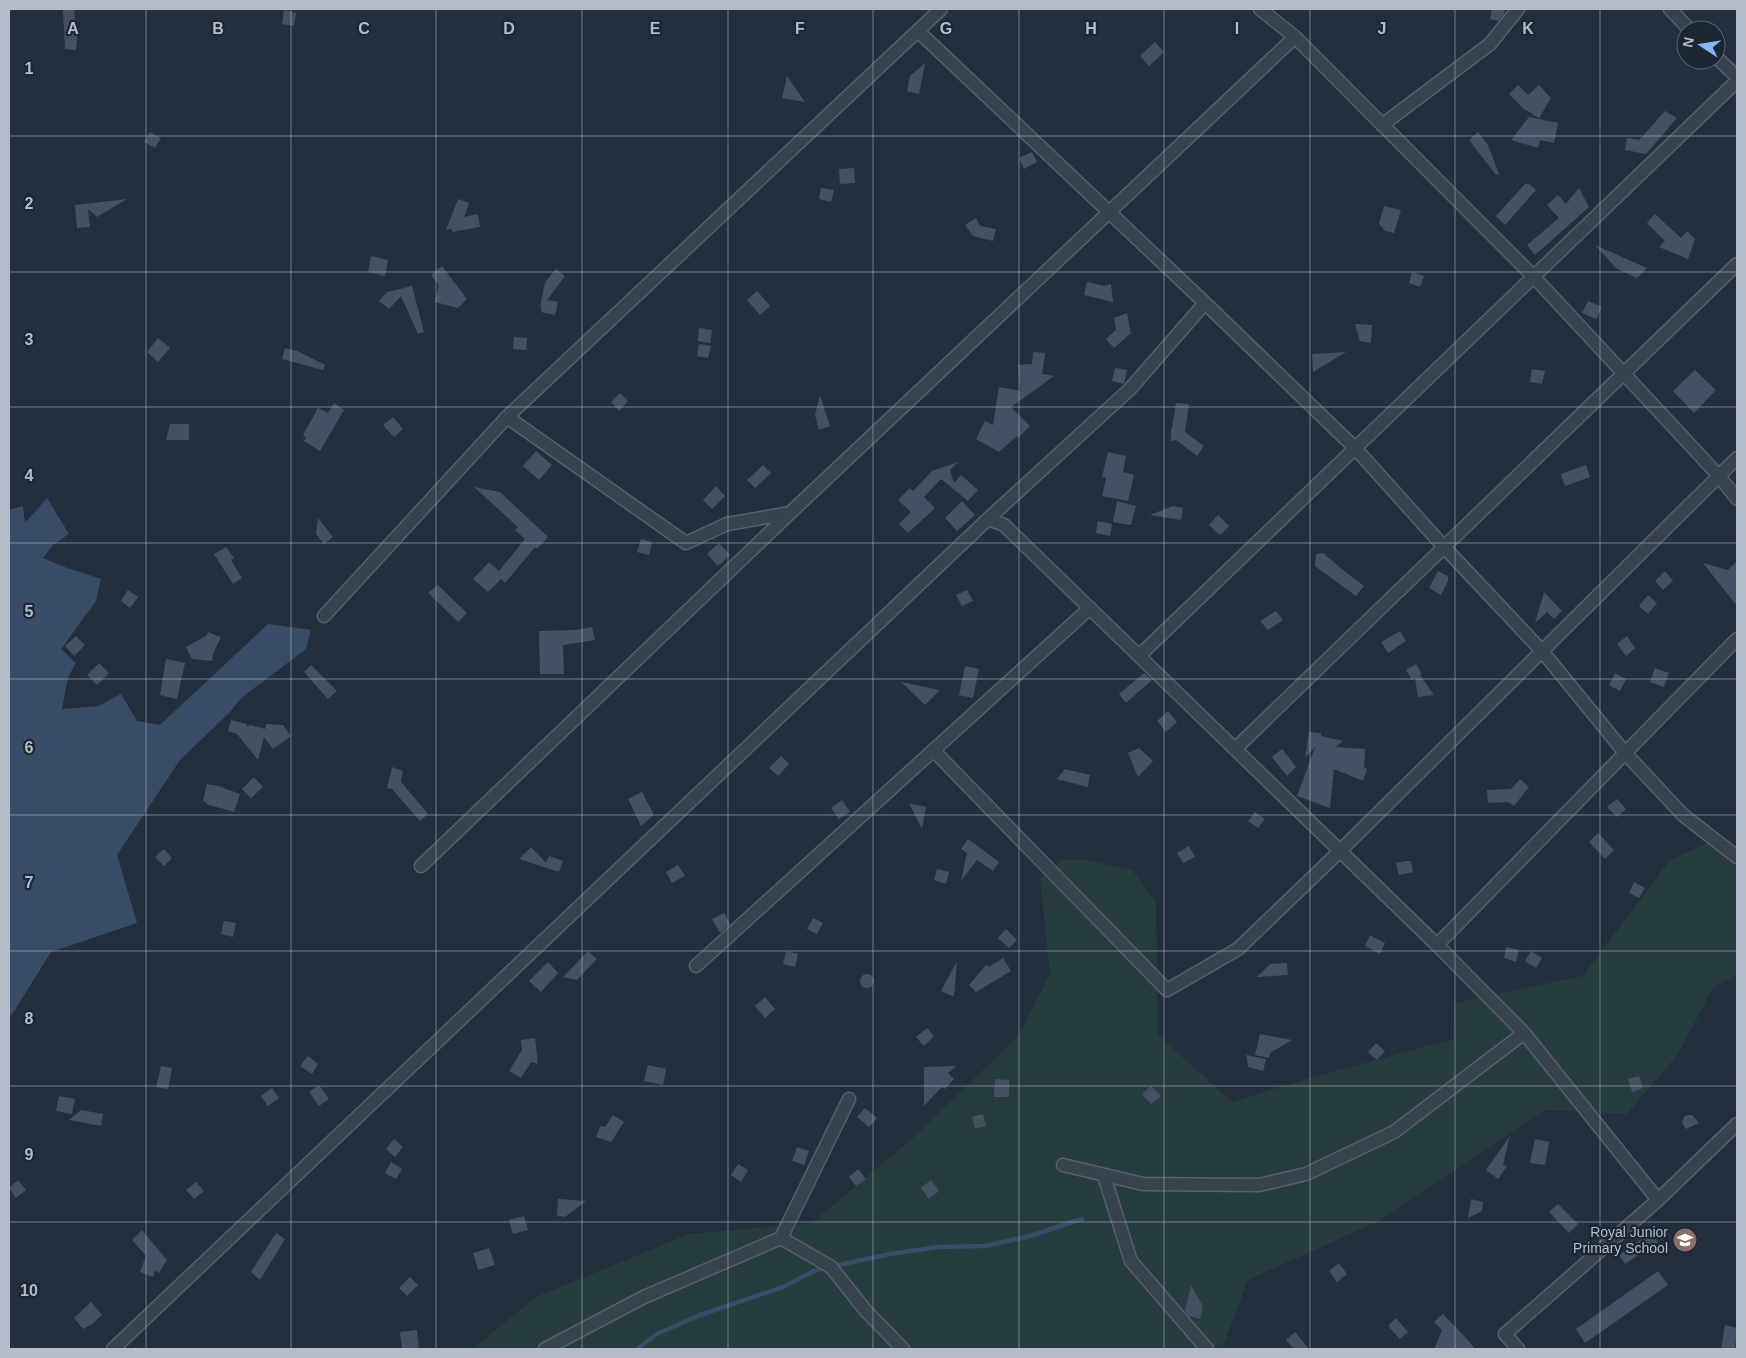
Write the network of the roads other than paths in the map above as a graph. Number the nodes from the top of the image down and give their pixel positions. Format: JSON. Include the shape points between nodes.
{"nodes":[{"id":1,"x":941,"y":9,"type":"edge"},
{"id":2,"x":1260,"y":9,"type":"edge"},
{"id":3,"x":1518,"y":9,"type":"edge"},
{"id":4,"x":1670,"y":9,"type":"edge"},
{"id":5,"x":1680,"y":20,"type":"edge"},
{"id":6,"x":918,"y":31,"type":"junction"},
{"id":7,"x":1295,"y":37,"type":"junction"},
{"id":8,"x":1726,"y":67,"type":"edge"},
{"id":9,"x":1737,"y":77,"type":"edge"},
{"id":10,"x":1737,"y":81,"type":"edge"},
{"id":11,"x":1382,"y":125,"type":"junction"},
{"id":12,"x":1109,"y":211,"type":"junction"},
{"id":13,"x":1737,"y":264,"type":"edge"},
{"id":14,"x":1534,"y":277,"type":"junction"},
{"id":15,"x":1205,"y":303,"type":"junction"},
{"id":16,"x":1624,"y":373,"type":"junction"},
{"id":17,"x":507,"y":417,"type":"junction"},
{"id":18,"x":1355,"y":448,"type":"junction"},
{"id":19,"x":1737,"y":458,"type":"edge"},
{"id":20,"x":1719,"y":476,"type":"junction"},
{"id":21,"x":1737,"y":499,"type":"edge"},
{"id":22,"x":790,"y":512,"type":"junction"},
{"id":23,"x":988,"y":519,"type":"junction"},
{"id":24,"x":1444,"y":547,"type":"junction"},
{"id":25,"x":1090,"y":608,"type":"junction"},
{"id":26,"x":324,"y":616,"type":"dead end"},
{"id":27,"x":1737,"y":639,"type":"edge"},
{"id":28,"x":1542,"y":651,"type":"junction"},
{"id":29,"x":1139,"y":656,"type":"junction"},
{"id":30,"x":1235,"y":749,"type":"junction"},
{"id":31,"x":933,"y":750,"type":"junction"},
{"id":32,"x":1626,"y":754,"type":"junction"},
{"id":33,"x":1340,"y":851,"type":"junction"},
{"id":34,"x":1737,"y":857,"type":"edge"},
{"id":35,"x":421,"y":866,"type":"dead end"},
{"id":36,"x":1437,"y":945,"type":"junction"},
{"id":37,"x":696,"y":966,"type":"dead end"},
{"id":38,"x":1524,"y":1033,"type":"junction"},
{"id":39,"x":849,"y":1099,"type":"dead end"},
{"id":40,"x":1737,"y":1124,"type":"edge"},
{"id":41,"x":1063,"y":1165,"type":"dead end"},
{"id":42,"x":1104,"y":1176,"type":"junction"},
{"id":43,"x":1658,"y":1200,"type":"junction"},
{"id":44,"x":782,"y":1238,"type":"junction"},
{"id":45,"x":113,"y":1349,"type":"edge"},
{"id":46,"x":545,"y":1349,"type":"edge"},
{"id":47,"x":902,"y":1349,"type":"edge"},
{"id":48,"x":1207,"y":1349,"type":"edge"},
{"id":49,"x":1518,"y":1349,"type":"edge"}],
"edges":[{"from":1,"to":6,"type":"street"},
{"from":2,"to":7,"type":"street"},
{"from":3,"to":11,"type":"street","via":[[1490,44]]},
{"from":4,"to":5,"type":"street"},
{"from":6,"to":12,"type":"street"},
{"from":6,"to":17,"type":"street"},
{"from":7,"to":11,"type":"street"},
{"from":7,"to":12,"type":"street"},
{"from":8,"to":9,"type":"street"},
{"from":10,"to":14,"type":"street"},
{"from":11,"to":14,"type":"street"},
{"from":12,"to":15,"type":"street"},
{"from":12,"to":22,"type":"street"},
{"from":13,"to":16,"type":"street"},
{"from":14,"to":16,"type":"street"},
{"from":14,"to":18,"type":"street"},
{"from":15,"to":18,"type":"street"},
{"from":15,"to":23,"type":"street","via":[[1130,389]]},
{"from":16,"to":20,"type":"street"},
{"from":16,"to":24,"type":"street"},
{"from":17,"to":22,"type":"street","via":[[686,543],[727,524]]},
{"from":17,"to":26,"type":"street"},
{"from":18,"to":24,"type":"street"},
{"from":18,"to":29,"type":"street"},
{"from":19,"to":20,"type":"street"},
{"from":20,"to":21,"type":"street"},
{"from":20,"to":28,"type":"street"},
{"from":22,"to":35,"type":"street"},
{"from":23,"to":25,"type":"street","via":[[1004,525]]},
{"from":23,"to":45,"type":"street"},
{"from":24,"to":28,"type":"street"},
{"from":24,"to":30,"type":"street"},
{"from":25,"to":29,"type":"street"},
{"from":25,"to":31,"type":"street"},
{"from":27,"to":32,"type":"street"},
{"from":28,"to":32,"type":"street"},
{"from":28,"to":33,"type":"street"},
{"from":29,"to":30,"type":"street"},
{"from":30,"to":33,"type":"street"},
{"from":31,"to":33,"type":"street","via":[[1167,990],[1238,949]]},
{"from":31,"to":37,"type":"street"},
{"from":32,"to":34,"type":"street","via":[[1683,815]]},
{"from":32,"to":36,"type":"street"},
{"from":33,"to":36,"type":"street"},
{"from":36,"to":38,"type":"street"},
{"from":38,"to":42,"type":"street","via":[[1394,1132],[1306,1174],[1259,1184],[1143,1184]]},
{"from":38,"to":43,"type":"street"},
{"from":39,"to":44,"type":"street"},
{"from":40,"to":43,"type":"street"},
{"from":41,"to":42,"type":"street"},
{"from":42,"to":48,"type":"street","via":[[1131,1261]]},
{"from":43,"to":49,"type":"street","via":[[1505,1334]]},
{"from":44,"to":46,"type":"street","via":[[644,1297]]},
{"from":44,"to":47,"type":"street","via":[[831,1267]]}]}
